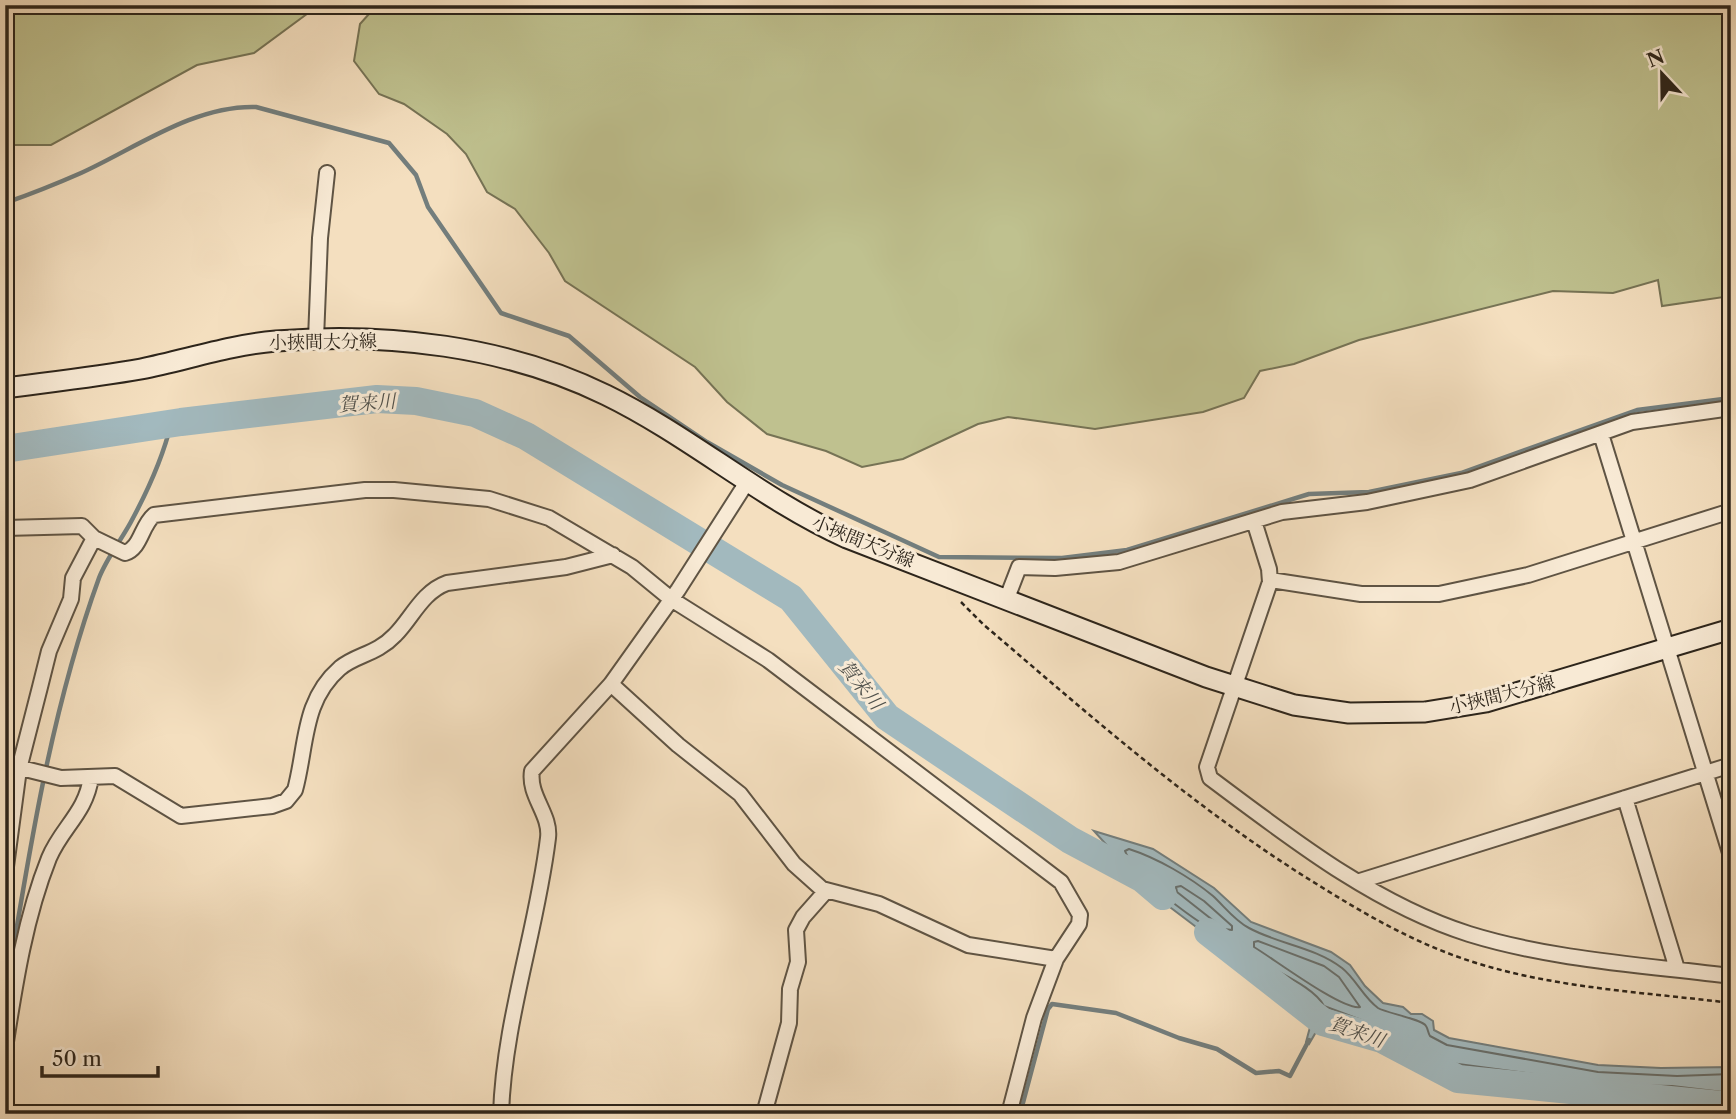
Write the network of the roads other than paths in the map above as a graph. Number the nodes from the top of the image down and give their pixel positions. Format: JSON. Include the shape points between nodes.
{"nodes":[{"id":1,"x":327,"y":173,"type":"dead end"},
{"id":2,"x":316,"y":339,"type":"junction"},
{"id":3,"x":5,"y":388,"type":"edge"},
{"id":4,"x":1731,"y":408,"type":"edge"},
{"id":5,"x":1601,"y":433,"type":"junction"},
{"id":6,"x":742,"y":491,"type":"junction"},
{"id":7,"x":1731,"y":510,"type":"edge"},
{"id":8,"x":1254,"y":521,"type":"junction"},
{"id":9,"x":5,"y":528,"type":"edge"},
{"id":10,"x":94,"y":538,"type":"junction"},
{"id":11,"x":1634,"y":541,"type":"junction"},
{"id":12,"x":613,"y":555,"type":"junction"},
{"id":13,"x":1270,"y":580,"type":"junction"},
{"id":14,"x":675,"y":595,"type":"junction"},
{"id":15,"x":1007,"y":598,"type":"junction"},
{"id":16,"x":1731,"y":629,"type":"edge"},
{"id":17,"x":1667,"y":648,"type":"junction"},
{"id":18,"x":611,"y":684,"type":"junction"},
{"id":19,"x":1235,"y":687,"type":"junction"},
{"id":20,"x":1731,"y":765,"type":"edge"},
{"id":21,"x":12,"y":767,"type":"edge"},
{"id":22,"x":1705,"y":773,"type":"junction"},
{"id":23,"x":91,"y":777,"type":"junction"},
{"id":24,"x":1625,"y":798,"type":"junction"},
{"id":25,"x":1731,"y":854,"type":"edge"},
{"id":26,"x":5,"y":874,"type":"edge"},
{"id":27,"x":1360,"y":881,"type":"junction"},
{"id":28,"x":826,"y":891,"type":"junction"},
{"id":29,"x":1056,"y":959,"type":"junction"},
{"id":30,"x":1677,"y":969,"type":"junction"},
{"id":31,"x":1731,"y":976,"type":"edge"},
{"id":32,"x":5,"y":1048,"type":"edge"},
{"id":33,"x":501,"y":1114,"type":"edge"},
{"id":34,"x":764,"y":1114,"type":"edge"},
{"id":35,"x":1009,"y":1114,"type":"edge"}],
"edges":[{"from":1,"to":2,"type":"street"},
{"from":2,"to":3,"type":"main road","name":"小挾間大分線","via":[[237,347],[139,369]]},
{"from":2,"to":6,"type":"main road","name":"小挾間大分線","via":[[451,348],[538,368],[626,406]]},
{"from":4,"to":5,"type":"street","via":[[1656,417]]},
{"from":5,"to":8,"type":"street","via":[[1436,489],[1302,508]]},
{"from":5,"to":11,"type":"street"},
{"from":6,"to":14,"type":"street"},
{"from":6,"to":15,"type":"main road","name":"小挾間大分線","via":[[847,538]]},
{"from":7,"to":11,"type":"street"},
{"from":8,"to":13,"type":"street"},
{"from":8,"to":15,"type":"street","via":[[1119,562],[1019,567]]},
{"from":9,"to":10,"type":"street","via":[[82,526]]},
{"from":10,"to":12,"type":"street","via":[[125,554],[134,549],[154,515],[394,490],[477,498],[528,509],[573,529]]},
{"from":10,"to":21,"type":"street","via":[[73,578],[71,599],[49,651]]},
{"from":11,"to":13,"type":"street","via":[[1496,584],[1439,594],[1361,594]]},
{"from":11,"to":17,"type":"street"},
{"from":12,"to":14,"type":"street"},
{"from":12,"to":23,"type":"street","via":[[566,567],[447,583],[432,591],[379,650],[342,666],[326,683],[311,706],[300,771],[295,790],[286,801],[181,816],[115,776]]},
{"from":13,"to":19,"type":"street"},
{"from":14,"to":18,"type":"street"},
{"from":14,"to":29,"type":"street","via":[[1055,875],[1080,915]]},
{"from":15,"to":19,"type":"main road","name":"小挾間大分線"},
{"from":16,"to":17,"type":"main road","name":"小挾間大分線"},
{"from":17,"to":19,"type":"main road","name":"小挾間大分線","via":[[1496,700],[1426,712],[1331,711]]},
{"from":17,"to":22,"type":"street"},
{"from":18,"to":28,"type":"street","via":[[678,746],[740,794],[794,863]]},
{"from":18,"to":33,"type":"street","via":[[532,771],[532,786],[549,834],[505,1069]]},
{"from":19,"to":27,"type":"street","via":[[1208,766],[1209,776]]},
{"from":20,"to":22,"type":"street"},
{"from":21,"to":23,"type":"street","via":[[61,778]]},
{"from":21,"to":26,"type":"street"},
{"from":22,"to":24,"type":"street"},
{"from":22,"to":25,"type":"street"},
{"from":23,"to":32,"type":"street","via":[[88,797],[51,854],[35,895]]},
{"from":24,"to":27,"type":"street"},
{"from":24,"to":30,"type":"street"},
{"from":27,"to":30,"type":"street","via":[[1443,924],[1497,942]]},
{"from":28,"to":29,"type":"street","via":[[879,904],[968,945]]},
{"from":28,"to":34,"type":"street","via":[[796,930],[798,962],[790,989],[789,1023]]},
{"from":29,"to":35,"type":"street","via":[[1034,1018]]},
{"from":30,"to":31,"type":"street"}]}
